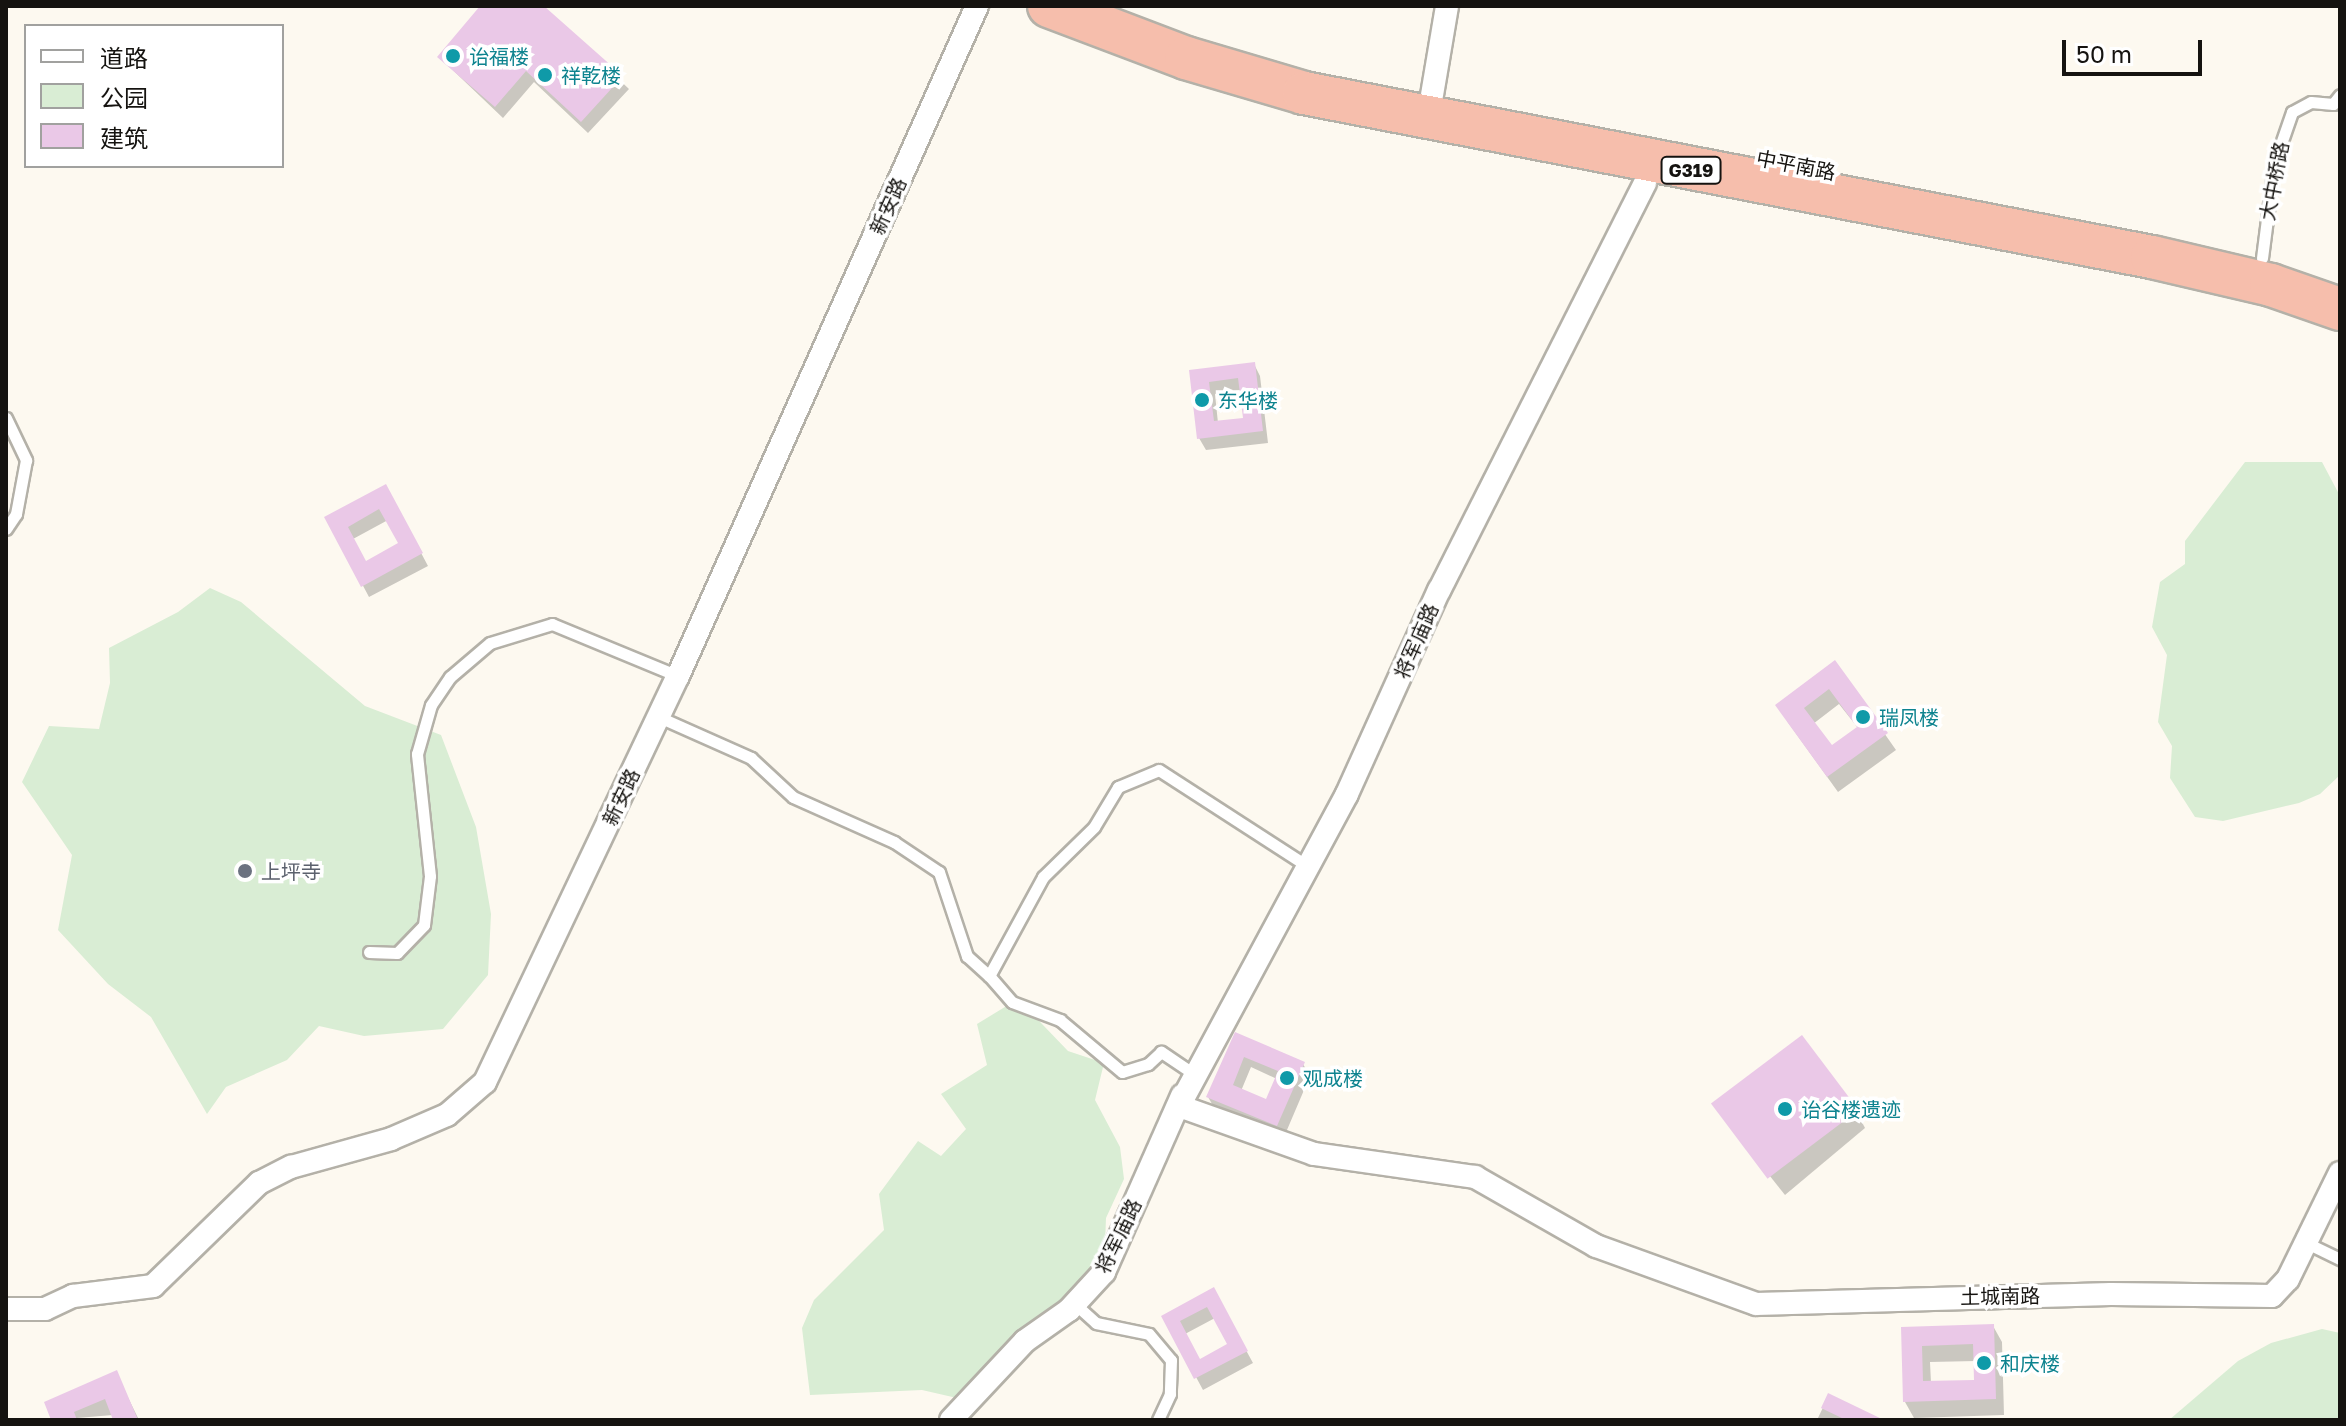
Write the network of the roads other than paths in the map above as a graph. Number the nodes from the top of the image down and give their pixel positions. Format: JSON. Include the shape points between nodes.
{"nodes":[{"id":1,"x":977,"y":6,"type":"edge"},
{"id":2,"x":1049,"y":6,"type":"edge"},
{"id":3,"x":1114,"y":6,"type":"edge"},
{"id":4,"x":1447,"y":6,"type":"edge"},
{"id":5,"x":1432,"y":95,"type":"junction"},
{"id":6,"x":2340,"y":95,"type":"edge"},
{"id":7,"x":1645,"y":183,"type":"dead end"},
{"id":8,"x":2262,"y":258,"type":"junction"},
{"id":9,"x":2340,"y":283,"type":"edge"},
{"id":10,"x":2340,"y":309,"type":"edge"},
{"id":11,"x":6,"y":418,"type":"edge"},
{"id":12,"x":6,"y":529,"type":"edge"},
{"id":13,"x":678,"y":676,"type":"junction"},
{"id":14,"x":659,"y":717,"type":"junction"},
{"id":15,"x":1306,"y":865,"type":"junction"},
{"id":16,"x":369,"y":952,"type":"dead end"},
{"id":17,"x":989,"y":976,"type":"junction"},
{"id":18,"x":1194,"y":1074,"type":"junction"},
{"id":19,"x":1180,"y":1101,"type":"junction"},
{"id":20,"x":2340,"y":1173,"type":"edge"},
{"id":21,"x":2313,"y":1246,"type":"dead end"},
{"id":22,"x":2340,"y":1259,"type":"edge"},
{"id":23,"x":1075,"y":1304,"type":"junction"},
{"id":24,"x":6,"y":1309,"type":"edge"},
{"id":25,"x":951,"y":1420,"type":"edge"},
{"id":26,"x":1158,"y":1420,"type":"edge"}],
"edges":[{"from":1,"to":13,"type":"street","name":"新安路"},
{"from":2,"to":10,"type":"highway","number":"G319","via":[[1186,58],[1304,93],[2152,257],[2271,285]]},
{"from":3,"to":5,"type":"highway","name":"中平南路","number":"G319","via":[[1310,70]]},
{"from":4,"to":5,"type":"street"},
{"from":5,"to":8,"type":"highway","name":"中平南路","number":"G319"},
{"from":6,"to":8,"type":"lane","name":"大中桥路","via":[[2333,104],[2311,102],[2292,112],[2274,164]]},
{"from":7,"to":15,"type":"street","name":"将军庙路","via":[[1439,590],[1347,794]]},
{"from":8,"to":9,"type":"highway","name":"中平南路","number":"G319"},
{"from":11,"to":12,"type":"lane","via":[[26,460],[16,514]]},
{"from":13,"to":14,"type":"street","name":"新安路"},
{"from":13,"to":16,"type":"lane","via":[[552,624],[490,643],[450,677],[431,705],[417,754],[430,876],[424,925],[397,953]]},
{"from":14,"to":17,"type":"lane","via":[[751,758],[793,797],[894,842],[939,872],[967,956]]},
{"from":14,"to":24,"type":"street","name":"新安路","via":[[493,1069],[475,1094],[447,1115],[391,1139],[271,1176],[153,1286],[73,1296],[45,1309]]},
{"from":15,"to":17,"type":"lane","via":[[1159,770],[1118,787],[1094,827],[1043,877]]},
{"from":15,"to":18,"type":"street","name":"将军庙路"},
{"from":17,"to":18,"type":"lane","via":[[1012,1002],[1060,1020],[1122,1072],[1148,1064],[1161,1052]]},
{"from":18,"to":19,"type":"street","name":"将军庙路"},
{"from":19,"to":20,"type":"street","name":"土城南路","via":[[1314,1154],[1475,1177],[1596,1246],[1756,1304],[2111,1294],[2264,1298],[2284,1286]]},
{"from":19,"to":23,"type":"street","name":"将军庙路","via":[[1104,1272]]},
{"from":21,"to":22,"type":"lane"},
{"from":23,"to":25,"type":"street","name":"将军庙路","via":[[1025,1341]]},
{"from":23,"to":26,"type":"lane","via":[[1096,1323],[1149,1334],[1171,1360],[1170,1394]]}]}
